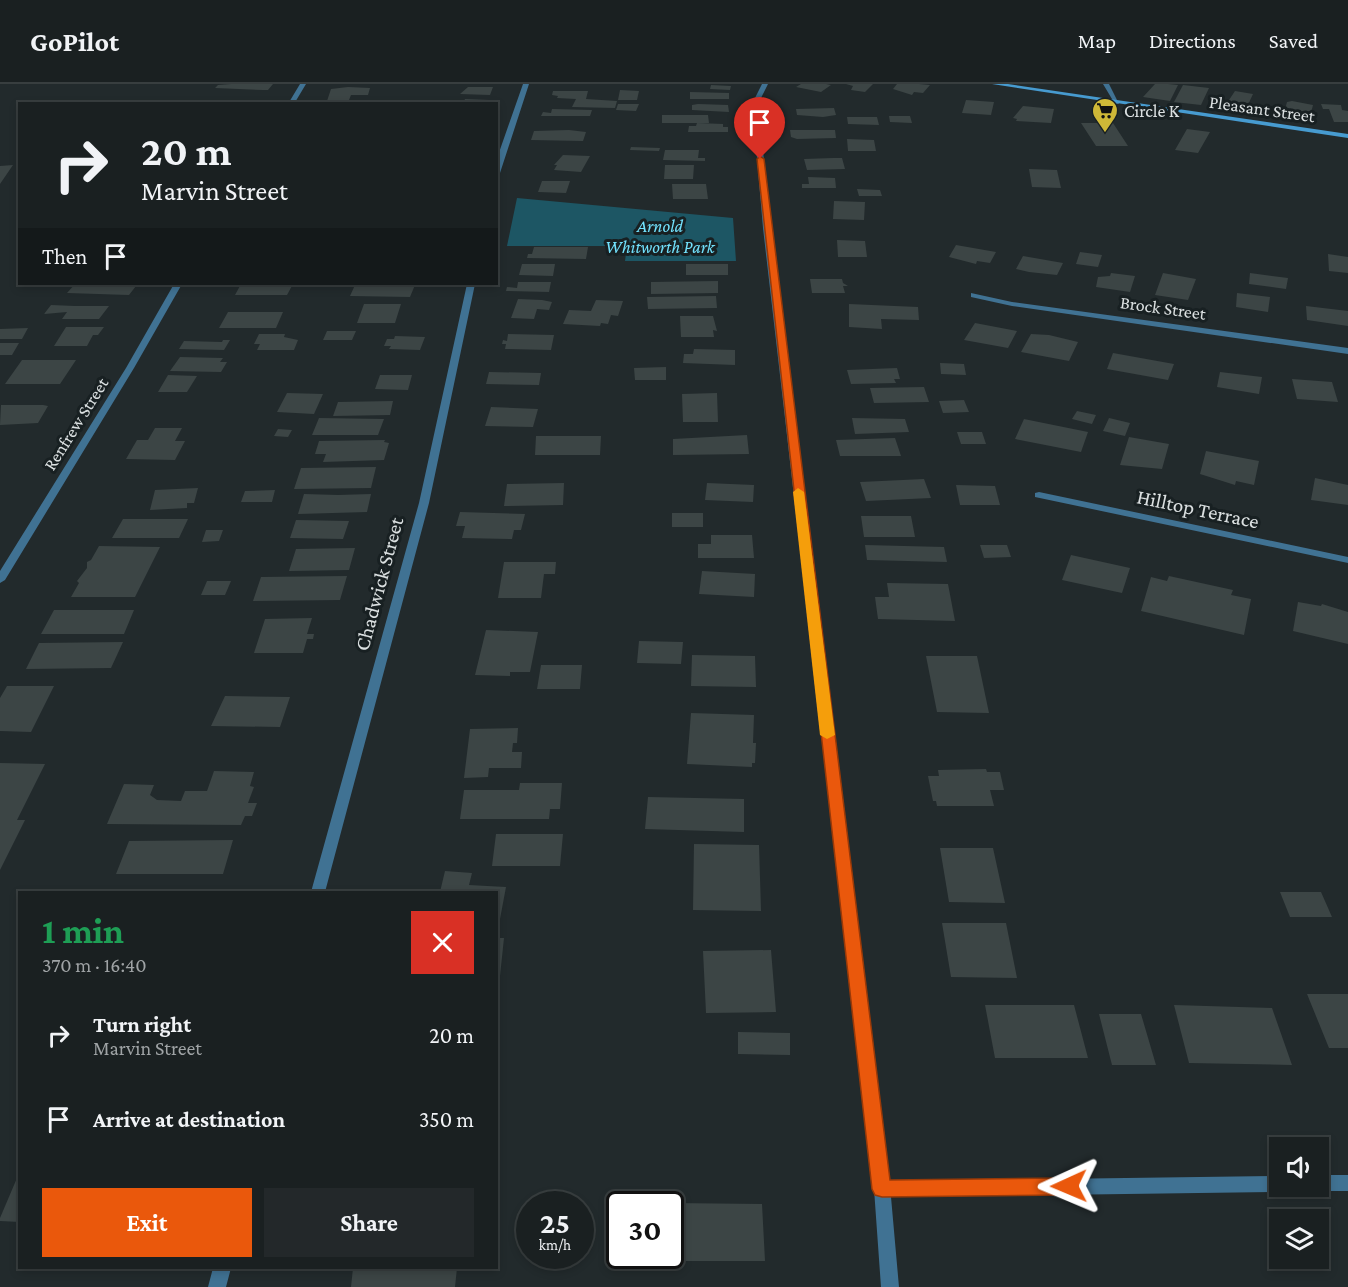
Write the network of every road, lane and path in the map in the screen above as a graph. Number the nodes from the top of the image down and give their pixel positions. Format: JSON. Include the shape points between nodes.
{"nodes":[{"id":1,"x":303,"y":84,"type":"edge"},
{"id":2,"x":526,"y":84,"type":"edge"},
{"id":3,"x":765,"y":84,"type":"edge"},
{"id":4,"x":995,"y":84,"type":"edge"},
{"id":5,"x":1106,"y":84,"type":"edge"},
{"id":6,"x":292,"y":102,"type":"edge"},
{"id":7,"x":1118,"y":103,"type":"junction"},
{"id":8,"x":1348,"y":136,"type":"edge"},
{"id":9,"x":498,"y":167,"type":"edge"},
{"id":10,"x":177,"y":285,"type":"edge"},
{"id":11,"x":471,"y":285,"type":"edge"},
{"id":12,"x":974,"y":295,"type":"dead end"},
{"id":13,"x":1348,"y":351,"type":"edge"},
{"id":14,"x":1039,"y":495,"type":"dead end"},
{"id":15,"x":1348,"y":560,"type":"edge"},
{"id":16,"x":0,"y":580,"type":"edge"},
{"id":17,"x":318,"y":891,"type":"edge"},
{"id":18,"x":1329,"y":1183,"type":"edge"},
{"id":19,"x":1348,"y":1183,"type":"edge"},
{"id":20,"x":1269,"y":1184,"type":"edge"},
{"id":21,"x":882,"y":1189,"type":"junction"},
{"id":22,"x":222,"y":1269,"type":"edge"},
{"id":23,"x":218,"y":1287,"type":"edge"},
{"id":24,"x":890,"y":1287,"type":"edge"}],
"edges":[{"from":1,"to":6,"type":"street"},
{"from":2,"to":9,"type":"street"},
{"from":3,"to":21,"type":"street","via":[[756,112],[767,228]]},
{"from":4,"to":7,"type":"main road","name":"Pleasant Street"},
{"from":5,"to":7,"type":"street"},
{"from":7,"to":8,"type":"main road","name":"Pleasant Street"},
{"from":10,"to":16,"type":"street","name":"Renfrew Street"},
{"from":11,"to":17,"type":"street","name":"Chadwick Street","via":[[424,503]]},
{"from":12,"to":13,"type":"street","name":"Brock Street","via":[[1012,304]]},
{"from":14,"to":15,"type":"street","name":"Hilltop Terrace"},
{"from":18,"to":19,"type":"street"},
{"from":20,"to":21,"type":"street"},
{"from":21,"to":24,"type":"street"},
{"from":22,"to":23,"type":"street"}]}
